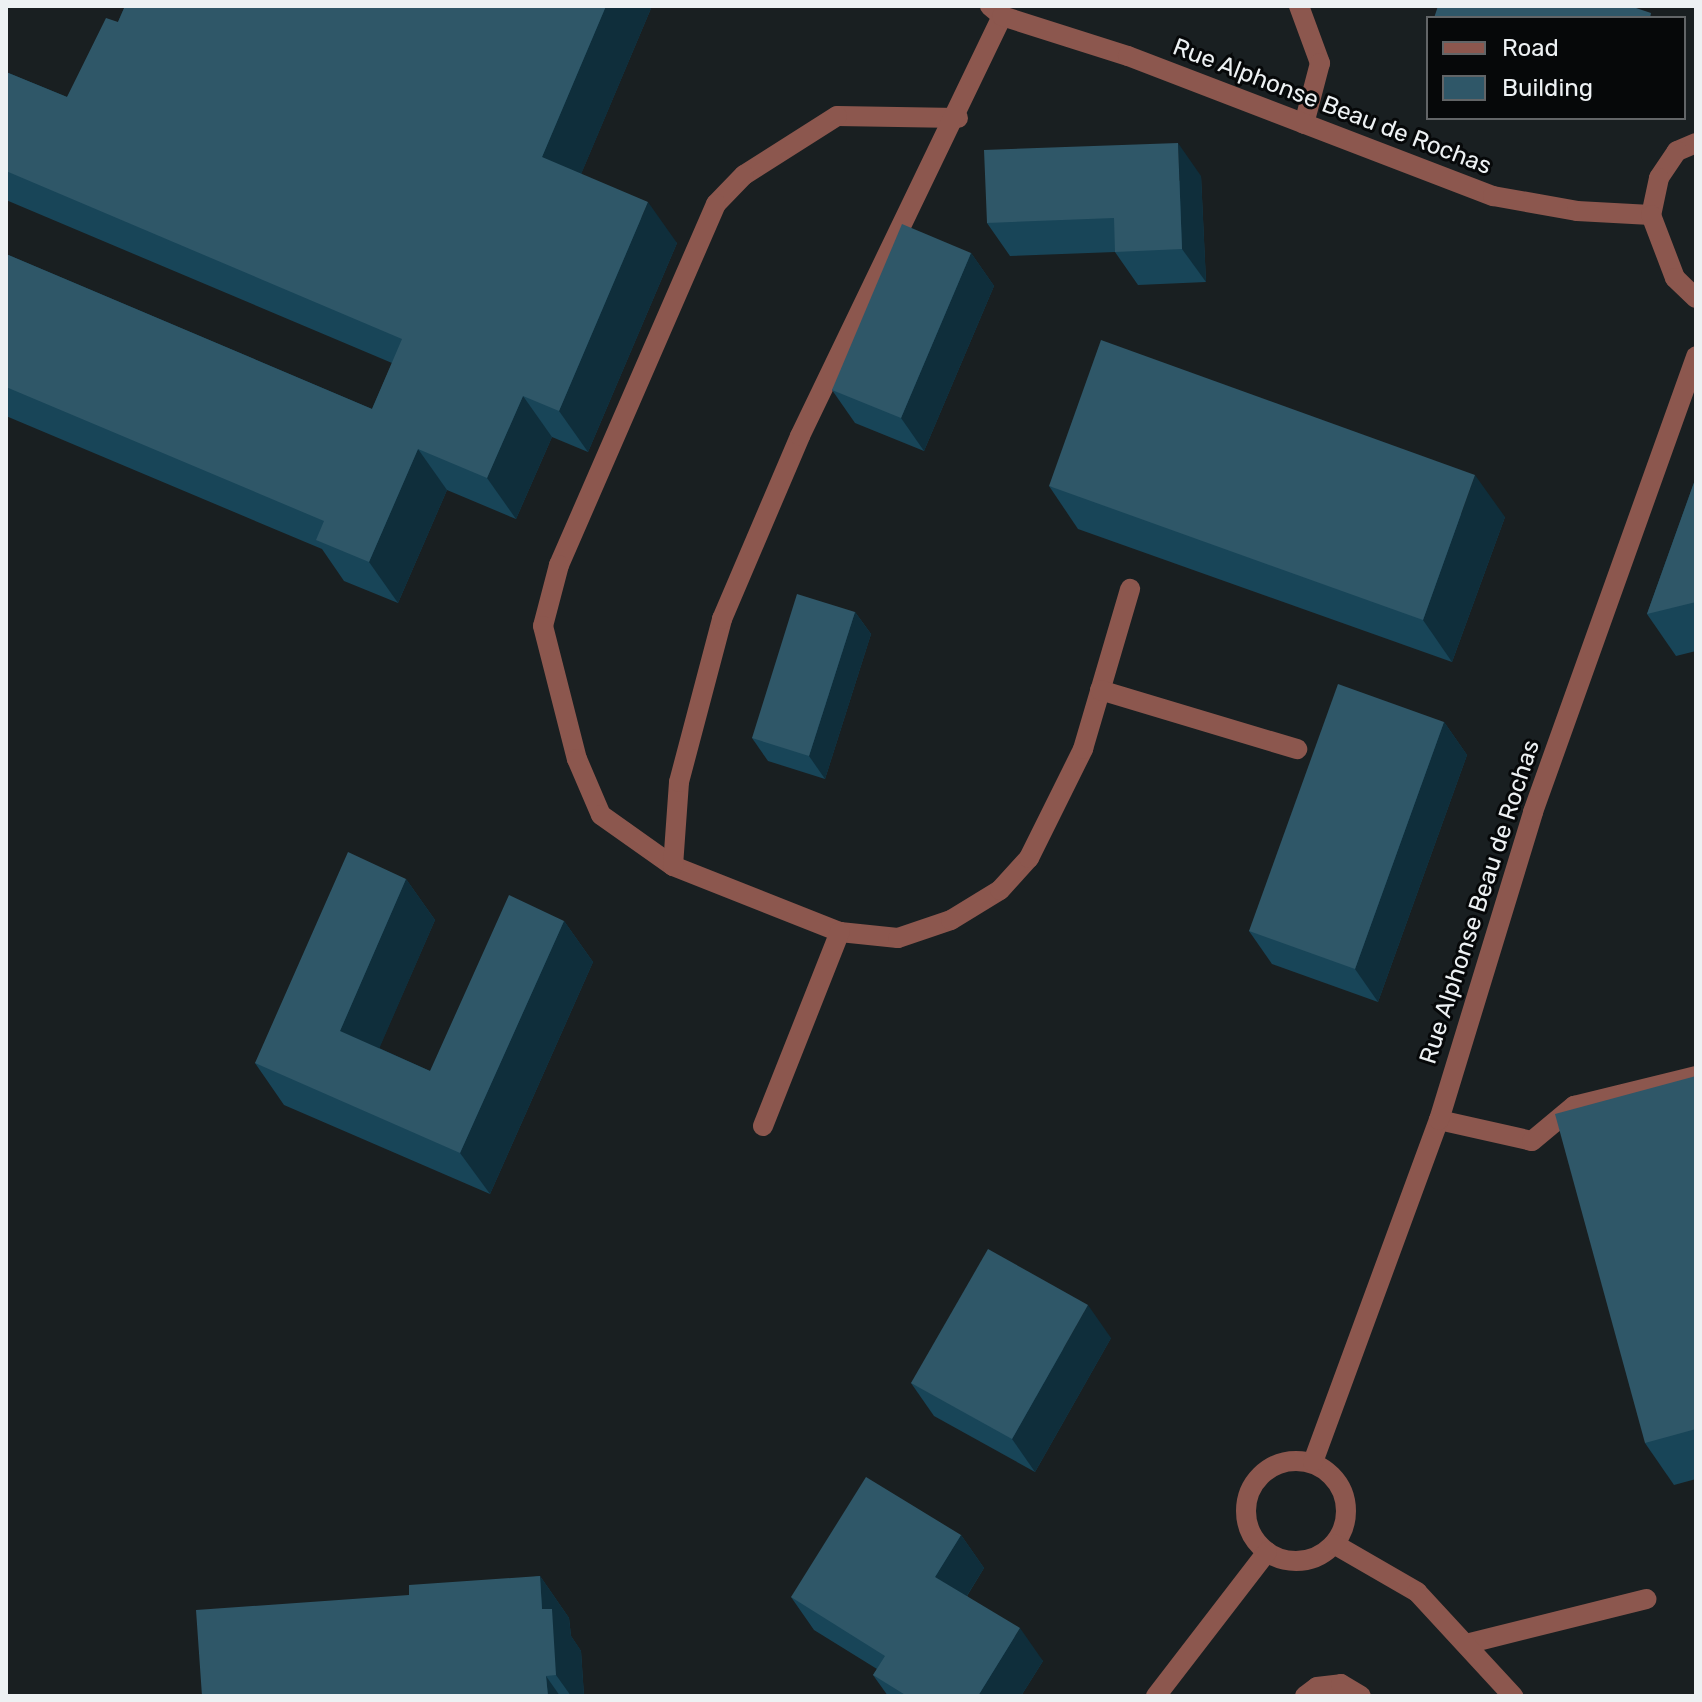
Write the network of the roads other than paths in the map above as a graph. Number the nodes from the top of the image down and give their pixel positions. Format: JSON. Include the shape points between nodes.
{"nodes":[{"id":1,"x":1299,"y":6,"type":"edge"},
{"id":2,"x":996,"y":11,"type":"edge"},
{"id":3,"x":958,"y":118,"type":"junction"},
{"id":4,"x":1304,"y":124,"type":"junction"},
{"id":5,"x":1696,"y":143,"type":"edge"},
{"id":6,"x":1651,"y":215,"type":"junction"},
{"id":7,"x":1696,"y":298,"type":"edge"},
{"id":8,"x":1696,"y":356,"type":"edge"},
{"id":9,"x":1130,"y":589,"type":"dead end"},
{"id":10,"x":1100,"y":690,"type":"junction"},
{"id":11,"x":1297,"y":749,"type":"dead end"},
{"id":12,"x":673,"y":866,"type":"junction"},
{"id":13,"x":840,"y":932,"type":"junction"},
{"id":14,"x":1696,"y":1076,"type":"edge"},
{"id":15,"x":1439,"y":1120,"type":"junction"},
{"id":16,"x":763,"y":1126,"type":"dead end"},
{"id":17,"x":1313,"y":1462,"type":"junction"},
{"id":18,"x":1334,"y":1544,"type":"junction"},
{"id":19,"x":1267,"y":1552,"type":"junction"},
{"id":20,"x":1646,"y":1599,"type":"dead end"},
{"id":21,"x":1466,"y":1644,"type":"junction"},
{"id":22,"x":1156,"y":1696,"type":"edge"},
{"id":23,"x":1305,"y":1696,"type":"edge"},
{"id":24,"x":1361,"y":1696,"type":"edge"},
{"id":25,"x":1513,"y":1696,"type":"edge"}],
"edges":[{"from":1,"to":4,"type":"street","via":[[1320,63]]},
{"from":2,"to":3,"type":"street"},
{"from":2,"to":4,"type":"street","name":"Rue Alphonse Beau de Rochas"},
{"from":3,"to":12,"type":"street","via":[[800,436],[722,619],[679,782]]},
{"from":3,"to":12,"type":"street","via":[[837,116],[744,175],[716,204],[559,565],[543,626],[577,759],[601,815]]},
{"from":4,"to":6,"type":"street","name":"Rue Alphonse Beau de Rochas","via":[[1493,196],[1577,211]]},
{"from":5,"to":6,"type":"street","via":[[1677,151],[1659,178]]},
{"from":6,"to":7,"type":"street","via":[[1675,278]]},
{"from":8,"to":15,"type":"street","name":"Rue Alphonse Beau de Rochas","via":[[1533,812]]},
{"from":9,"to":10,"type":"street"},
{"from":10,"to":11,"type":"street"},
{"from":10,"to":13,"type":"street","via":[[1083,749],[1029,858],[1000,890],[951,920],[898,938]]},
{"from":12,"to":13,"type":"street"},
{"from":13,"to":16,"type":"street"},
{"from":14,"to":15,"type":"street","via":[[1574,1106],[1532,1141]]},
{"from":15,"to":17,"type":"street","name":"Rue Alphonse Beau de Rochas"},
{"from":17,"to":18,"type":"street","via":[[1330,1473],[1347,1507]]},
{"from":17,"to":19,"type":"street","via":[[1278,1463],[1251,1487],[1247,1523]]},
{"from":18,"to":19,"type":"street","via":[[1302,1561]]},
{"from":18,"to":21,"type":"street","via":[[1417,1592]]},
{"from":19,"to":22,"type":"street"},
{"from":20,"to":21,"type":"street"},
{"from":21,"to":25,"type":"street"},
{"from":23,"to":24,"type":"street","via":[[1317,1687],[1341,1684]]}]}
